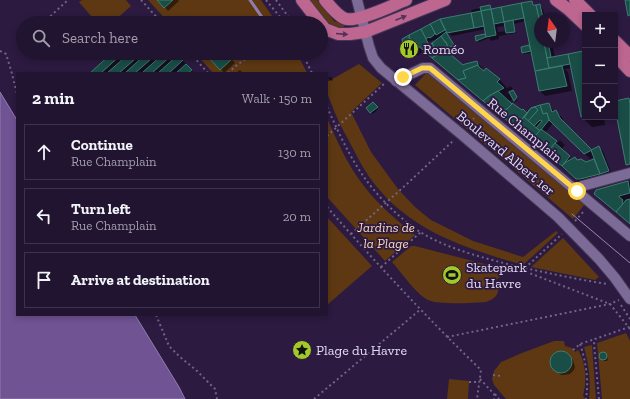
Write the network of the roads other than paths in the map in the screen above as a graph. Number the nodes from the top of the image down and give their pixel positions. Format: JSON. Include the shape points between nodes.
{"nodes":[{"id":1,"x":302,"y":0,"type":"edge"},
{"id":2,"x":325,"y":0,"type":"edge"},
{"id":3,"x":357,"y":0,"type":"edge"},
{"id":4,"x":406,"y":0,"type":"edge"},
{"id":5,"x":445,"y":0,"type":"edge"},
{"id":6,"x":556,"y":0,"type":"edge"},
{"id":7,"x":575,"y":0,"type":"edge"},
{"id":8,"x":587,"y":12,"type":"edge"},
{"id":9,"x":315,"y":16,"type":"edge"},
{"id":10,"x":362,"y":18,"type":"junction"},
{"id":11,"x":582,"y":22,"type":"edge"},
{"id":12,"x":328,"y":30,"type":"edge"},
{"id":13,"x":365,"y":32,"type":"junction"},
{"id":14,"x":618,"y":43,"type":"edge"},
{"id":15,"x":630,"y":56,"type":"edge"},
{"id":16,"x":618,"y":58,"type":"edge"},
{"id":17,"x":630,"y":71,"type":"edge"},
{"id":18,"x":394,"y":79,"type":"junction"},
{"id":19,"x":630,"y":173,"type":"edge"},
{"id":20,"x":577,"y":191,"type":"junction"},
{"id":21,"x":630,"y":236,"type":"edge"},
{"id":22,"x":629,"y":297,"type":"edge"}],
"edges":[{"from":1,"to":9,"type":"main road"},
{"from":2,"to":10,"type":"main road","via":[[333,10],[346,19]]},
{"from":3,"to":10,"type":"street","name":"Boulevard Albert 1er"},
{"from":4,"to":10,"type":"main road"},
{"from":13,"to":5,"type":"main road","one_way":true},
{"from":6,"to":11,"type":"main road"},
{"from":7,"to":8,"type":"main road"},
{"from":10,"to":13,"type":"street","name":"Boulevard Albert 1er"},
{"from":12,"to":13,"type":"main road","one_way":true,"via":[[338,34]]},
{"from":13,"to":18,"type":"street","name":"Boulevard Albert 1er","via":[[373,58]]},
{"from":14,"to":15,"type":"main road"},
{"from":16,"to":17,"type":"main road"},
{"from":18,"to":20,"type":"street","name":"Rue Champlain","via":[[422,68],[430,68]]},
{"from":18,"to":22,"type":"street","name":"Boulevard Albert 1er","via":[[558,217],[599,258]]},
{"from":19,"to":20,"type":"street","via":[[582,186]]},
{"from":20,"to":21,"type":"street","name":"Rue Champlain"}]}
